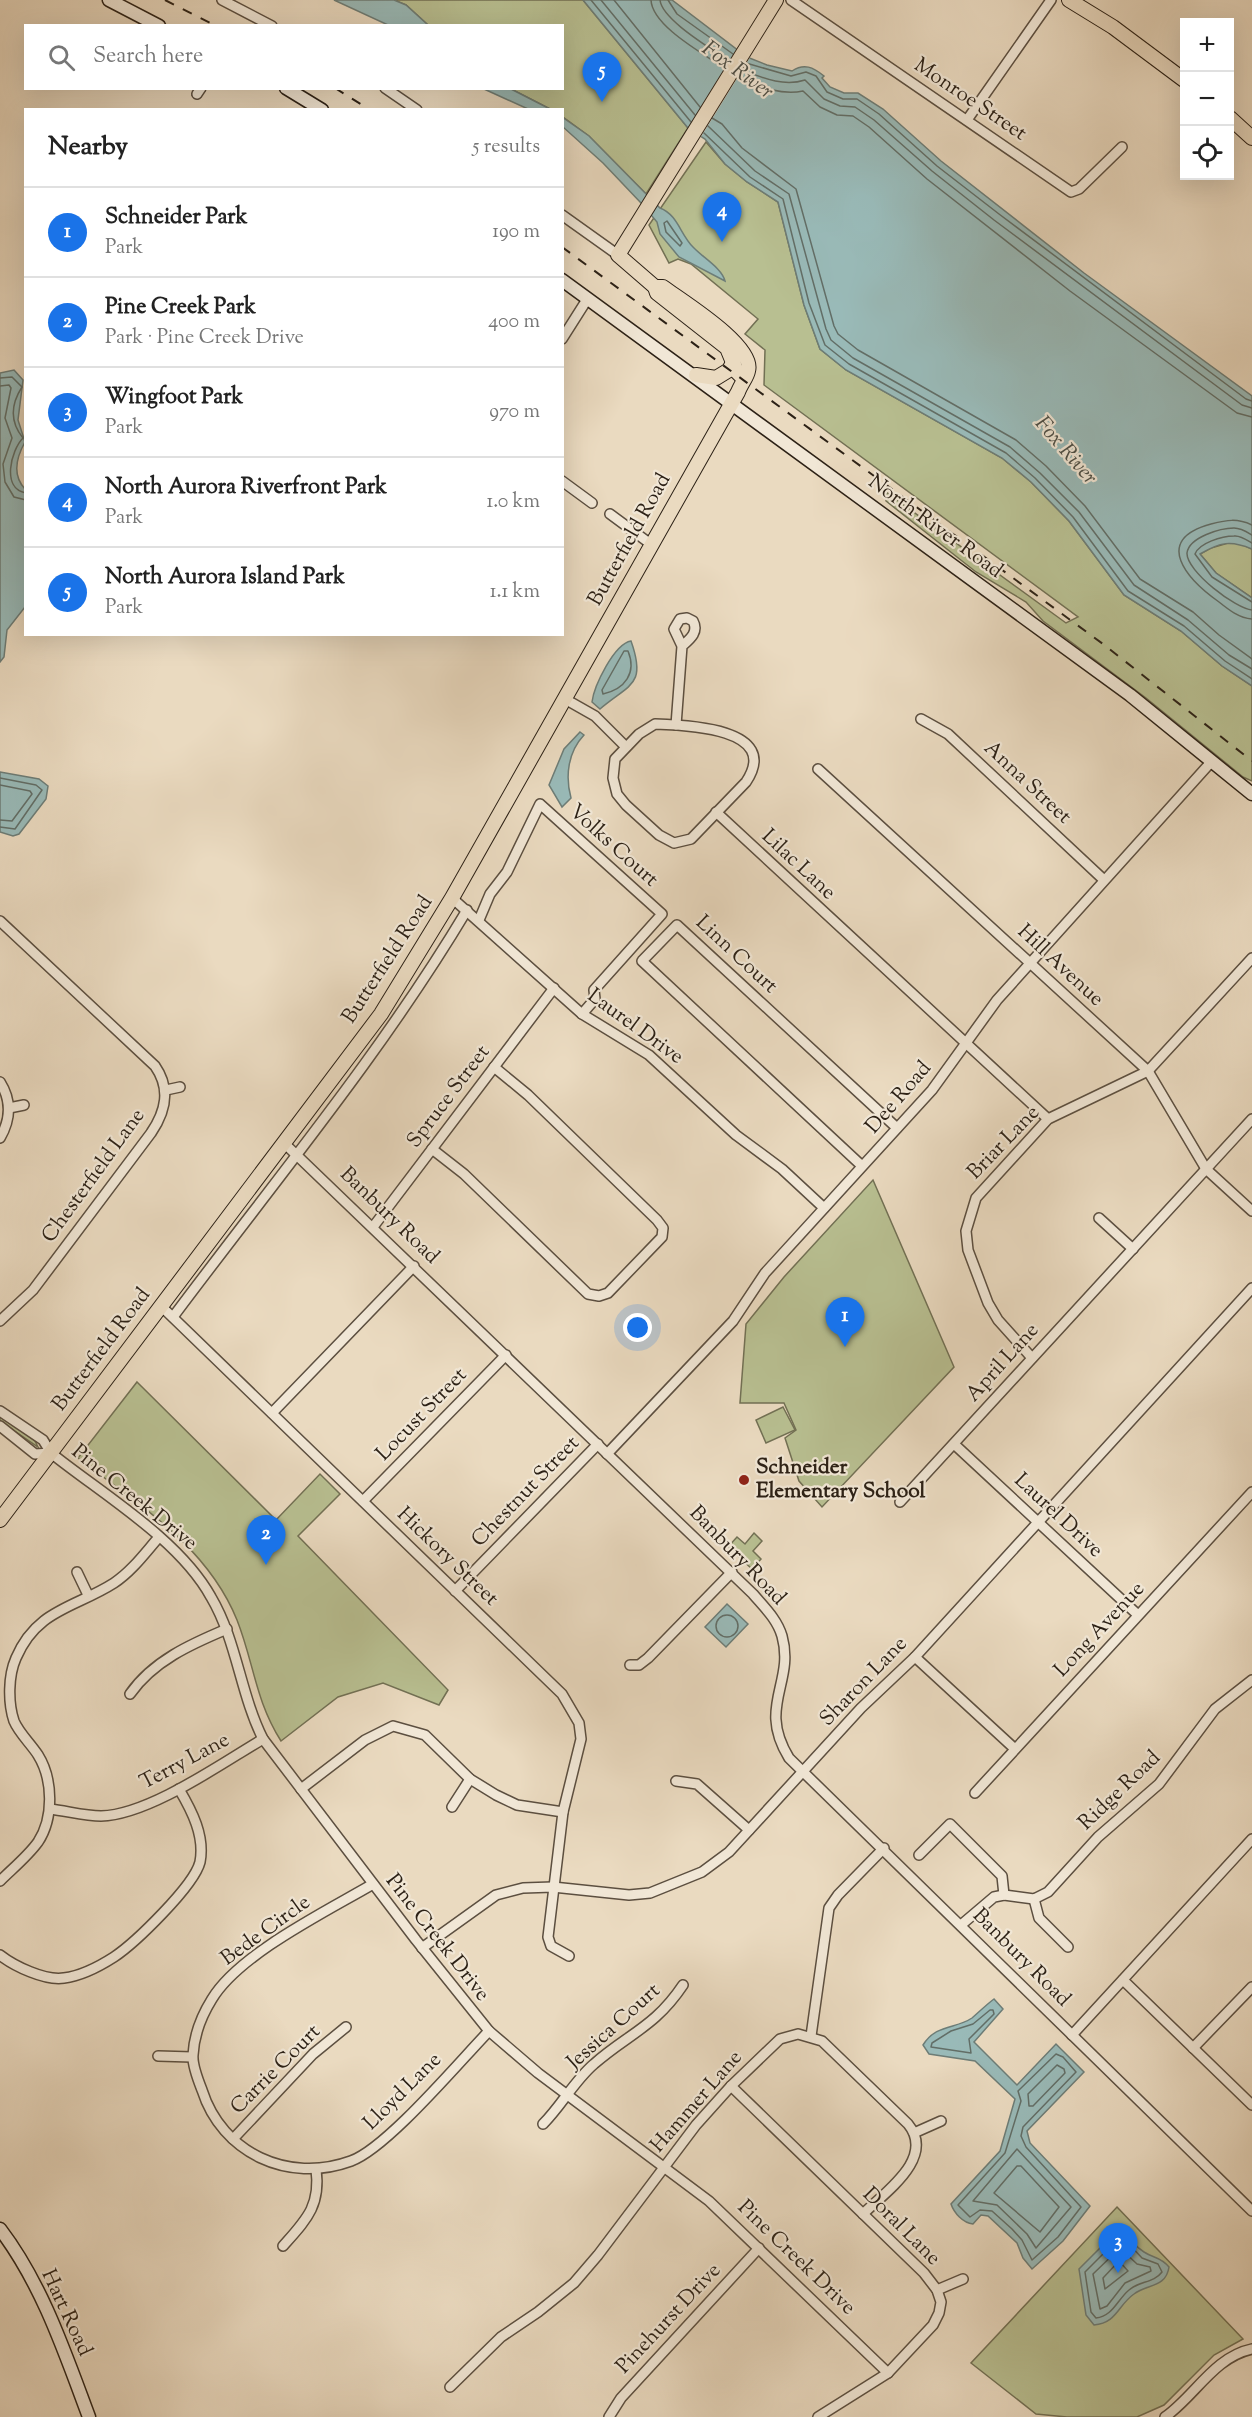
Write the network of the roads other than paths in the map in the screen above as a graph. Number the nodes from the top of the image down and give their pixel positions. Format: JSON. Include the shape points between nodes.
{"nodes":[{"id":1,"x":109,"y":0,"type":"edge"},
{"id":2,"x":222,"y":0,"type":"edge"},
{"id":3,"x":776,"y":0,"type":"edge"},
{"id":4,"x":791,"y":0,"type":"edge"},
{"id":5,"x":1051,"y":0,"type":"edge"},
{"id":6,"x":1069,"y":0,"type":"edge"},
{"id":7,"x":124,"y":4,"type":"edge"},
{"id":8,"x":156,"y":24,"type":"edge"},
{"id":9,"x":268,"y":24,"type":"edge"},
{"id":10,"x":1180,"y":76,"type":"edge"},
{"id":11,"x":289,"y":90,"type":"edge"},
{"id":12,"x":388,"y":90,"type":"edge"},
{"id":13,"x":319,"y":108,"type":"edge"},
{"id":14,"x":414,"y":108,"type":"edge"},
{"id":15,"x":967,"y":120,"type":"junction"},
{"id":16,"x":1234,"y":122,"type":"edge"},
{"id":17,"x":1252,"y":138,"type":"edge"},
{"id":18,"x":1122,"y":147,"type":"dead end"},
{"id":19,"x":564,"y":216,"type":"edge"},
{"id":20,"x":618,"y":255,"type":"junction"},
{"id":21,"x":564,"y":281,"type":"edge"},
{"id":22,"x":656,"y":287,"type":"junction"},
{"id":23,"x":588,"y":298,"type":"junction"},
{"id":24,"x":564,"y":336,"type":"edge"},
{"id":25,"x":734,"y":361,"type":"junction"},
{"id":26,"x":696,"y":375,"type":"junction"},
{"id":27,"x":743,"y":378,"type":"junction"},
{"id":28,"x":731,"y":403,"type":"junction"},
{"id":29,"x":564,"y":482,"type":"edge"},
{"id":30,"x":592,"y":502,"type":"dead end"},
{"id":31,"x":610,"y":514,"type":"dead end"},
{"id":32,"x":651,"y":545,"type":"junction"},
{"id":33,"x":682,"y":646,"type":"dead end"},
{"id":34,"x":565,"y":699,"type":"junction"},
{"id":35,"x":921,"y":719,"type":"dead end"},
{"id":36,"x":675,"y":725,"type":"junction"},
{"id":37,"x":625,"y":746,"type":"junction"},
{"id":38,"x":1212,"y":761,"type":"junction"},
{"id":39,"x":818,"y":769,"type":"dead end"},
{"id":40,"x":1252,"y":794,"type":"edge"},
{"id":41,"x":716,"y":812,"type":"junction"},
{"id":42,"x":1104,"y":880,"type":"junction"},
{"id":43,"x":452,"y":898,"type":"junction"},
{"id":44,"x":467,"y":910,"type":"junction"},
{"id":45,"x":479,"y":920,"type":"junction"},
{"id":46,"x":0,"y":921,"type":"edge"},
{"id":47,"x":1252,"y":958,"type":"edge"},
{"id":48,"x":1030,"y":962,"type":"junction"},
{"id":49,"x":554,"y":988,"type":"junction"},
{"id":50,"x":582,"y":1014,"type":"junction"},
{"id":51,"x":966,"y":1044,"type":"junction"},
{"id":52,"x":494,"y":1067,"type":"junction"},
{"id":53,"x":1148,"y":1071,"type":"junction"},
{"id":54,"x":0,"y":1082,"type":"edge"},
{"id":55,"x":180,"y":1087,"type":"dead end"},
{"id":56,"x":165,"y":1090,"type":"junction"},
{"id":57,"x":24,"y":1105,"type":"dead end"},
{"id":58,"x":9,"y":1108,"type":"junction"},
{"id":59,"x":1048,"y":1119,"type":"junction"},
{"id":60,"x":1252,"y":1119,"type":"edge"},
{"id":61,"x":897,"y":1128,"type":"junction"},
{"id":62,"x":0,"y":1138,"type":"edge"},
{"id":63,"x":284,"y":1143,"type":"junction"},
{"id":64,"x":432,"y":1149,"type":"junction"},
{"id":65,"x":297,"y":1154,"type":"junction"},
{"id":66,"x":862,"y":1166,"type":"junction"},
{"id":67,"x":1206,"y":1169,"type":"junction"},
{"id":68,"x":824,"y":1208,"type":"junction"},
{"id":69,"x":1252,"y":1211,"type":"edge"},
{"id":70,"x":1100,"y":1218,"type":"dead end"},
{"id":71,"x":374,"y":1227,"type":"junction"},
{"id":72,"x":1133,"y":1249,"type":"junction"},
{"id":73,"x":414,"y":1266,"type":"junction"},
{"id":74,"x":1252,"y":1288,"type":"edge"},
{"id":75,"x":161,"y":1306,"type":"junction"},
{"id":76,"x":173,"y":1317,"type":"junction"},
{"id":77,"x":0,"y":1321,"type":"edge"},
{"id":78,"x":506,"y":1355,"type":"junction"},
{"id":79,"x":1032,"y":1358,"type":"junction"},
{"id":80,"x":0,"y":1411,"type":"edge"},
{"id":81,"x":273,"y":1413,"type":"junction"},
{"id":82,"x":0,"y":1426,"type":"edge"},
{"id":83,"x":598,"y":1444,"type":"junction"},
{"id":84,"x":954,"y":1444,"type":"junction"},
{"id":85,"x":51,"y":1453,"type":"junction"},
{"id":86,"x":608,"y":1454,"type":"junction"},
{"id":87,"x":1252,"y":1492,"type":"edge"},
{"id":88,"x":363,"y":1501,"type":"junction"},
{"id":89,"x":900,"y":1502,"type":"dead end"},
{"id":90,"x":0,"y":1520,"type":"edge"},
{"id":91,"x":1038,"y":1521,"type":"junction"},
{"id":92,"x":159,"y":1537,"type":"junction"},
{"id":93,"x":77,"y":1572,"type":"dead end"},
{"id":94,"x":732,"y":1572,"type":"junction"},
{"id":95,"x":455,"y":1591,"type":"junction"},
{"id":96,"x":88,"y":1595,"type":"junction"},
{"id":97,"x":1138,"y":1615,"type":"junction"},
{"id":98,"x":227,"y":1629,"type":"junction"},
{"id":99,"x":915,"y":1657,"type":"junction"},
{"id":100,"x":630,"y":1665,"type":"dead end"},
{"id":101,"x":1252,"y":1680,"type":"edge"},
{"id":102,"x":130,"y":1694,"type":"dead end"},
{"id":103,"x":264,"y":1739,"type":"junction"},
{"id":104,"x":1016,"y":1749,"type":"junction"},
{"id":105,"x":803,"y":1772,"type":"junction"},
{"id":106,"x":470,"y":1779,"type":"junction"},
{"id":107,"x":676,"y":1781,"type":"dead end"},
{"id":108,"x":179,"y":1789,"type":"junction"},
{"id":109,"x":300,"y":1789,"type":"junction"},
{"id":110,"x":975,"y":1793,"type":"dead end"},
{"id":111,"x":452,"y":1807,"type":"dead end"},
{"id":112,"x":50,"y":1809,"type":"junction"},
{"id":113,"x":563,"y":1812,"type":"junction"},
{"id":114,"x":749,"y":1830,"type":"junction"},
{"id":115,"x":1252,"y":1839,"type":"edge"},
{"id":116,"x":884,"y":1848,"type":"junction"},
{"id":117,"x":919,"y":1855,"type":"dead end"},
{"id":118,"x":0,"y":1881,"type":"edge"},
{"id":119,"x":373,"y":1884,"type":"junction"},
{"id":120,"x":553,"y":1887,"type":"junction"},
{"id":121,"x":1004,"y":1895,"type":"junction"},
{"id":122,"x":1034,"y":1899,"type":"junction"},
{"id":123,"x":961,"y":1925,"type":"junction"},
{"id":124,"x":1068,"y":1947,"type":"dead end"},
{"id":125,"x":422,"y":1948,"type":"junction"},
{"id":126,"x":0,"y":1956,"type":"edge"},
{"id":127,"x":569,"y":1956,"type":"dead end"},
{"id":128,"x":1124,"y":1980,"type":"junction"},
{"id":129,"x":683,"y":1984,"type":"dead end"},
{"id":130,"x":1252,"y":1987,"type":"edge"},
{"id":131,"x":346,"y":2027,"type":"dead end"},
{"id":132,"x":489,"y":2031,"type":"junction"},
{"id":133,"x":1072,"y":2034,"type":"junction"},
{"id":134,"x":811,"y":2036,"type":"junction"},
{"id":135,"x":1193,"y":2048,"type":"junction"},
{"id":136,"x":158,"y":2056,"type":"dead end"},
{"id":137,"x":192,"y":2057,"type":"junction"},
{"id":138,"x":731,"y":2086,"type":"junction"},
{"id":139,"x":568,"y":2095,"type":"junction"},
{"id":140,"x":1252,"y":2105,"type":"edge"},
{"id":141,"x":941,"y":2121,"type":"dead end"},
{"id":142,"x":543,"y":2124,"type":"dead end"},
{"id":143,"x":914,"y":2133,"type":"junction"},
{"id":144,"x":232,"y":2139,"type":"junction"},
{"id":145,"x":664,"y":2166,"type":"junction"},
{"id":146,"x":316,"y":2169,"type":"junction"},
{"id":147,"x":1252,"y":2211,"type":"edge"},
{"id":148,"x":863,"y":2214,"type":"junction"},
{"id":149,"x":0,"y":2229,"type":"edge"},
{"id":150,"x":283,"y":2246,"type":"dead end"},
{"id":151,"x":759,"y":2248,"type":"junction"},
{"id":152,"x":963,"y":2279,"type":"dead end"},
{"id":153,"x":937,"y":2290,"type":"junction"},
{"id":154,"x":1252,"y":2349,"type":"edge"},
{"id":155,"x":888,"y":2373,"type":"junction"},
{"id":156,"x":450,"y":2387,"type":"dead end"},
{"id":157,"x":89,"y":2417,"type":"edge"},
{"id":158,"x":609,"y":2417,"type":"edge"},
{"id":159,"x":818,"y":2417,"type":"edge"},
{"id":160,"x":1165,"y":2417,"type":"edge"}],
"edges":[{"from":1,"to":7,"type":"main road"},
{"from":2,"to":9,"type":"street"},
{"from":3,"to":20,"type":"main road"},
{"from":4,"to":15,"type":"street","name":"Monroe Street"},
{"from":5,"to":15,"type":"street"},
{"from":6,"to":10,"type":"main road"},
{"from":7,"to":8,"type":"main road"},
{"from":11,"to":13,"type":"main road"},
{"from":12,"to":14,"type":"street"},
{"from":15,"to":18,"type":"street","name":"Monroe Street","via":[[1074,192]]},
{"from":16,"to":17,"type":"main road"},
{"from":19,"to":20,"type":"street"},
{"from":20,"to":22,"type":"main road"},
{"from":21,"to":23,"type":"main road","name":"North River Road"},
{"from":22,"to":25,"type":"main road","via":[[657,293],[727,348]]},
{"from":22,"to":27,"type":"main road","via":[[663,287],[736,342],[748,363]]},
{"from":23,"to":24,"type":"street"},
{"from":23,"to":26,"type":"main road","name":"North River Road"},
{"from":25,"to":26,"type":"main road","via":[[729,370],[716,378]]},
{"from":25,"to":27,"type":"main road"},
{"from":26,"to":28,"type":"main road","name":"North River Road"},
{"from":27,"to":28,"type":"main road","name":"Butterfield Road"},
{"from":28,"to":32,"type":"main road","name":"Butterfield Road"},
{"from":28,"to":38,"type":"main road","name":"North River Road","via":[[1122,689]]},
{"from":29,"to":30,"type":"street"},
{"from":31,"to":32,"type":"street"},
{"from":32,"to":34,"type":"main road","name":"Butterfield Road"},
{"from":33,"to":36,"type":"street"},
{"from":34,"to":37,"type":"street","via":[[595,716]]},
{"from":34,"to":43,"type":"main road","name":"Butterfield Road"},
{"from":35,"to":42,"type":"street","name":"Anna Street","via":[[948,734]]},
{"from":36,"to":37,"type":"street","via":[[655,724]]},
{"from":36,"to":41,"type":"street","via":[[732,735],[747,744],[753,754],[753,772]]},
{"from":37,"to":41,"type":"street","via":[[615,759],[613,778],[617,794],[659,835],[674,843],[691,838]]},
{"from":38,"to":40,"type":"main road","name":"North River Road"},
{"from":38,"to":42,"type":"street","name":"Dee Road"},
{"from":39,"to":48,"type":"street","name":"Hill Avenue"},
{"from":41,"to":51,"type":"street","name":"Lilac Lane"},
{"from":42,"to":48,"type":"street","name":"Dee Road"},
{"from":43,"to":44,"type":"street","name":"Laurel Drive"},
{"from":43,"to":63,"type":"main road","name":"Butterfield Road","via":[[381,1014]]},
{"from":44,"to":45,"type":"street","name":"Laurel Drive"},
{"from":44,"to":65,"type":"street","via":[[404,1009]]},
{"from":45,"to":49,"type":"street","name":"Laurel Drive"},
{"from":45,"to":50,"type":"street","name":"Volks Court","via":[[540,804],[662,914],[595,988],[595,999]]},
{"from":46,"to":56,"type":"street","via":[[155,1065]]},
{"from":47,"to":53,"type":"street","name":"Briar Lane"},
{"from":48,"to":51,"type":"street","name":"Dee Road"},
{"from":48,"to":53,"type":"street","name":"Hill Avenue"},
{"from":49,"to":50,"type":"street","name":"Laurel Drive"},
{"from":49,"to":52,"type":"street","name":"Spruce Street"},
{"from":50,"to":68,"type":"street","name":"Laurel Drive","via":[[649,1055],[735,1135],[782,1169]]},
{"from":51,"to":59,"type":"street","name":"Lilac Lane"},
{"from":51,"to":61,"type":"street","name":"Dee Road"},
{"from":52,"to":64,"type":"street","name":"Spruce Street"},
{"from":52,"to":64,"type":"street","via":[[657,1220],[663,1228],[662,1237],[612,1290],[593,1296],[464,1174]]},
{"from":53,"to":59,"type":"street","name":"Briar Lane"},
{"from":53,"to":67,"type":"street","name":"Hill Avenue"},
{"from":54,"to":58,"type":"street"},
{"from":55,"to":56,"type":"street"},
{"from":56,"to":77,"type":"street","name":"Chesterfield Lane","via":[[164,1108],[151,1133],[33,1290]]},
{"from":57,"to":58,"type":"street"},
{"from":58,"to":62,"type":"street"},
{"from":59,"to":79,"type":"street","name":"Briar Lane","via":[[981,1192],[966,1231],[968,1250],[988,1303]]},
{"from":60,"to":67,"type":"street","name":"April Lane"},
{"from":61,"to":66,"type":"street","name":"Dee Road"},
{"from":61,"to":66,"type":"street","name":"Linn Court","via":[[677,925],[642,961]]},
{"from":63,"to":65,"type":"street","name":"Banbury Road"},
{"from":63,"to":75,"type":"main road","name":"Butterfield Road"},
{"from":64,"to":71,"type":"street","name":"Spruce Street"},
{"from":65,"to":71,"type":"street","name":"Banbury Road"},
{"from":65,"to":76,"type":"street"},
{"from":66,"to":68,"type":"street","name":"Dee Road"},
{"from":67,"to":69,"type":"street","name":"Hill Avenue"},
{"from":67,"to":72,"type":"street","name":"April Lane"},
{"from":68,"to":86,"type":"street","name":"Dee Road","via":[[765,1273],[733,1321]]},
{"from":70,"to":72,"type":"street"},
{"from":71,"to":73,"type":"street","name":"Banbury Road"},
{"from":72,"to":79,"type":"street","name":"April Lane"},
{"from":73,"to":78,"type":"street","name":"Banbury Road"},
{"from":73,"to":81,"type":"street"},
{"from":74,"to":91,"type":"street","name":"Sharon Lane"},
{"from":75,"to":76,"type":"street","name":"Hickory Street"},
{"from":75,"to":85,"type":"main road","name":"Butterfield Road"},
{"from":76,"to":81,"type":"street","name":"Hickory Street"},
{"from":78,"to":83,"type":"street","name":"Banbury Road"},
{"from":78,"to":88,"type":"street","name":"Locust Street"},
{"from":79,"to":84,"type":"street","name":"April Lane"},
{"from":80,"to":85,"type":"street","name":"Pine Creek Drive","via":[[43,1440]]},
{"from":81,"to":88,"type":"street","name":"Hickory Street"},
{"from":82,"to":85,"type":"street","name":"Pine Creek Drive","via":[[35,1454]]},
{"from":83,"to":86,"type":"street","name":"Banbury Road"},
{"from":83,"to":95,"type":"street","name":"Chestnut Street"},
{"from":84,"to":89,"type":"street","name":"April Lane"},
{"from":84,"to":91,"type":"street","name":"Laurel Drive"},
{"from":85,"to":90,"type":"main road","name":"Butterfield Road"},
{"from":85,"to":92,"type":"street","name":"Pine Creek Drive"},
{"from":86,"to":94,"type":"street","name":"Banbury Road"},
{"from":87,"to":97,"type":"street","name":"Long Avenue"},
{"from":88,"to":95,"type":"street","name":"Hickory Street"},
{"from":91,"to":97,"type":"street","name":"Laurel Drive"},
{"from":91,"to":99,"type":"street","name":"Sharon Lane"},
{"from":92,"to":96,"type":"street","via":[[114,1582]]},
{"from":92,"to":98,"type":"street","name":"Pine Creek Drive","via":[[201,1580]]},
{"from":93,"to":96,"type":"street"},
{"from":94,"to":100,"type":"street","via":[[648,1658],[639,1665]]},
{"from":94,"to":105,"type":"street","name":"Banbury Road","via":[[772,1617],[782,1636],[785,1654],[774,1708],[775,1724],[789,1758]]},
{"from":95,"to":113,"type":"street","name":"Hickory Street","via":[[573,1708],[581,1738]]},
{"from":96,"to":112,"type":"street","via":[[53,1613],[32,1630],[11,1674],[15,1722],[40,1757]]},
{"from":97,"to":104,"type":"street","name":"Long Avenue"},
{"from":98,"to":102,"type":"street","via":[[184,1647],[141,1678]]},
{"from":98,"to":103,"type":"street","name":"Pine Creek Drive","via":[[247,1704]]},
{"from":99,"to":104,"type":"street"},
{"from":99,"to":105,"type":"street","name":"Sharon Lane","via":[[861,1708]]},
{"from":101,"to":122,"type":"street","name":"Ridge Road","via":[[1215,1709],[1159,1784],[1098,1837],[1048,1892]]},
{"from":103,"to":108,"type":"street","name":"Terry Lane"},
{"from":103,"to":109,"type":"street","name":"Pine Creek Drive"},
{"from":104,"to":110,"type":"street","name":"Long Avenue"},
{"from":105,"to":114,"type":"street","name":"Sharon Lane"},
{"from":105,"to":116,"type":"street","name":"Banbury Road"},
{"from":106,"to":109,"type":"street","via":[[425,1735],[393,1726],[365,1740]]},
{"from":106,"to":111,"type":"street"},
{"from":106,"to":113,"type":"street","via":[[517,1805]]},
{"from":107,"to":114,"type":"street","via":[[698,1784]]},
{"from":108,"to":112,"type":"street","name":"Terry Lane","via":[[136,1808],[102,1816]]},
{"from":108,"to":126,"type":"street","via":[[193,1812],[200,1835],[199,1865],[176,1899],[124,1948],[95,1968],[62,1979]]},
{"from":109,"to":119,"type":"street","name":"Pine Creek Drive"},
{"from":112,"to":118,"type":"street","via":[[38,1843]]},
{"from":113,"to":120,"type":"street","name":"Hickory Street"},
{"from":114,"to":120,"type":"street","name":"Sharon Lane","via":[[716,1864],[650,1893],[611,1895]]},
{"from":115,"to":128,"type":"street"},
{"from":116,"to":123,"type":"street","name":"Banbury Road"},
{"from":116,"to":134,"type":"street","via":[[829,1908]]},
{"from":117,"to":121,"type":"street","via":[[950,1824],[1002,1876]]},
{"from":119,"to":125,"type":"street","name":"Pine Creek Drive"},
{"from":119,"to":137,"type":"street","name":"Bede Circle","via":[[306,1920],[237,1970],[212,1998]]},
{"from":120,"to":125,"type":"street","name":"Sharon Lane","via":[[523,1887],[496,1895]]},
{"from":120,"to":127,"type":"street","name":"Hickory Street","via":[[548,1937],[551,1946]]},
{"from":121,"to":122,"type":"street"},
{"from":121,"to":123,"type":"street","via":[[984,1903]]},
{"from":122,"to":124,"type":"street","via":[[1039,1918]]},
{"from":123,"to":133,"type":"street","name":"Banbury Road"},
{"from":125,"to":132,"type":"street","name":"Pine Creek Drive"},
{"from":128,"to":133,"type":"street"},
{"from":128,"to":135,"type":"street"},
{"from":129,"to":139,"type":"street","name":"Jessica Court","via":[[670,2004],[593,2065]]},
{"from":130,"to":135,"type":"street"},
{"from":131,"to":144,"type":"street","name":"Carrie Court","via":[[313,2054]]},
{"from":132,"to":139,"type":"street","name":"Pine Creek Drive"},
{"from":132,"to":146,"type":"street","name":"Lloyd Lane","via":[[381,2142],[352,2161]]},
{"from":133,"to":147,"type":"street","name":"Banbury Road"},
{"from":134,"to":138,"type":"street","name":"Hammer Lane","via":[[798,2034],[777,2041]]},
{"from":134,"to":143,"type":"street","via":[[826,2044]]},
{"from":135,"to":140,"type":"street"},
{"from":136,"to":137,"type":"street"},
{"from":137,"to":144,"type":"street","via":[[209,2112]]},
{"from":138,"to":145,"type":"street","name":"Hammer Lane"},
{"from":138,"to":148,"type":"street","name":"Doral Lane"},
{"from":139,"to":142,"type":"street","name":"Jessica Court"},
{"from":139,"to":145,"type":"street","name":"Pine Creek Drive"},
{"from":141,"to":143,"type":"street"},
{"from":143,"to":148,"type":"street","via":[[917,2149],[913,2162]]},
{"from":144,"to":146,"type":"street","via":[[252,2155],[277,2165]]},
{"from":145,"to":151,"type":"street","name":"Pine Creek Drive"},
{"from":145,"to":156,"type":"street","name":"Hammer Lane","via":[[574,2283],[501,2337]]},
{"from":146,"to":150,"type":"street","via":[[318,2189],[309,2217]]},
{"from":148,"to":153,"type":"street","name":"Doral Lane"},
{"from":149,"to":157,"type":"main road","name":"Hart Road","via":[[54,2325]]},
{"from":151,"to":155,"type":"street","name":"Pine Creek Drive"},
{"from":151,"to":158,"type":"street","name":"Pinehurst Drive","via":[[621,2398]]},
{"from":152,"to":153,"type":"street"},
{"from":153,"to":155,"type":"street","name":"Doral Lane","via":[[941,2302],[937,2319]]},
{"from":154,"to":160,"type":"street","via":[[1225,2360]]},
{"from":155,"to":159,"type":"street","name":"Doral Lane"}]}
